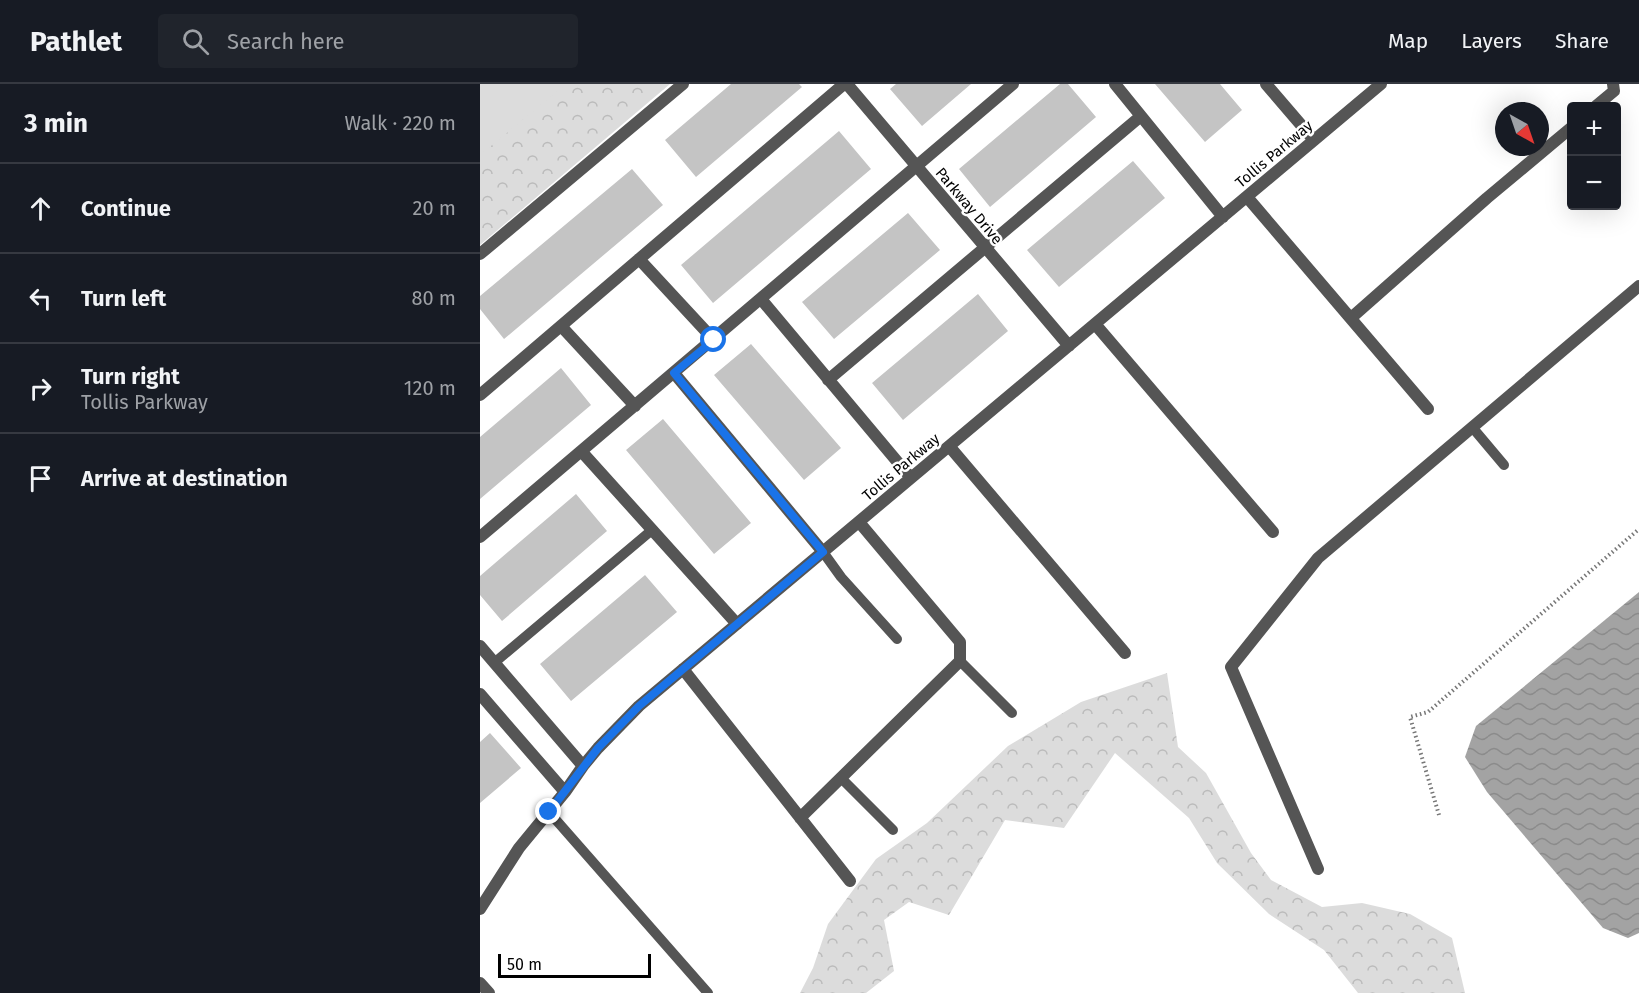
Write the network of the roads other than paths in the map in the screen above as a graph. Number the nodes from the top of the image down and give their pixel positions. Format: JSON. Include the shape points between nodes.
{"nodes":[{"id":1,"x":683,"y":84,"type":"edge"},
{"id":2,"x":846,"y":84,"type":"edge"},
{"id":3,"x":1013,"y":84,"type":"edge"},
{"id":4,"x":1115,"y":84,"type":"edge"},
{"id":5,"x":1266,"y":84,"type":"edge"},
{"id":6,"x":1382,"y":84,"type":"edge"},
{"id":7,"x":1613,"y":84,"type":"edge"},
{"id":8,"x":1601,"y":102,"type":"edge"},
{"id":9,"x":1141,"y":116,"type":"junction"},
{"id":10,"x":1567,"y":131,"type":"edge"},
{"id":11,"x":1314,"y":140,"type":"junction"},
{"id":12,"x":917,"y":167,"type":"junction"},
{"id":13,"x":1247,"y":197,"type":"junction"},
{"id":14,"x":1223,"y":217,"type":"junction"},
{"id":15,"x":985,"y":247,"type":"junction"},
{"id":16,"x":480,"y":254,"type":"edge"},
{"id":17,"x":639,"y":259,"type":"junction"},
{"id":18,"x":1638,"y":289,"type":"edge"},
{"id":19,"x":761,"y":300,"type":"junction"},
{"id":20,"x":1351,"y":318,"type":"junction"},
{"id":21,"x":1095,"y":324,"type":"junction"},
{"id":22,"x":561,"y":326,"type":"junction"},
{"id":23,"x":714,"y":340,"type":"junction"},
{"id":24,"x":1069,"y":346,"type":"junction"},
{"id":25,"x":674,"y":373,"type":"junction"},
{"id":26,"x":828,"y":380,"type":"junction"},
{"id":27,"x":480,"y":395,"type":"edge"},
{"id":28,"x":635,"y":406,"type":"junction"},
{"id":29,"x":1428,"y":409,"type":"dead end"},
{"id":30,"x":1472,"y":427,"type":"junction"},
{"id":31,"x":949,"y":446,"type":"junction"},
{"id":32,"x":582,"y":452,"type":"junction"},
{"id":33,"x":1504,"y":465,"type":"dead end"},
{"id":34,"x":911,"y":478,"type":"junction"},
{"id":35,"x":859,"y":522,"type":"junction"},
{"id":36,"x":652,"y":530,"type":"junction"},
{"id":37,"x":1273,"y":532,"type":"dead end"},
{"id":38,"x":480,"y":537,"type":"edge"},
{"id":39,"x":823,"y":552,"type":"junction"},
{"id":40,"x":737,"y":624,"type":"junction"},
{"id":41,"x":897,"y":639,"type":"dead end"},
{"id":42,"x":480,"y":646,"type":"edge"},
{"id":43,"x":1125,"y":653,"type":"dead end"},
{"id":44,"x":960,"y":661,"type":"junction"},
{"id":45,"x":494,"y":663,"type":"junction"},
{"id":46,"x":683,"y":669,"type":"junction"},
{"id":47,"x":480,"y":694,"type":"edge"},
{"id":48,"x":1012,"y":712,"type":"dead end"},
{"id":49,"x":583,"y":765,"type":"junction"},
{"id":50,"x":841,"y":778,"type":"junction"},
{"id":51,"x":565,"y":792,"type":"junction"},
{"id":52,"x":549,"y":812,"type":"junction"},
{"id":53,"x":800,"y":818,"type":"junction"},
{"id":54,"x":893,"y":830,"type":"dead end"},
{"id":55,"x":1318,"y":869,"type":"dead end"},
{"id":56,"x":850,"y":881,"type":"dead end"},
{"id":57,"x":480,"y":909,"type":"edge"},
{"id":58,"x":480,"y":983,"type":"edge"},
{"id":59,"x":489,"y":993,"type":"edge"},
{"id":60,"x":708,"y":993,"type":"edge"}],
"edges":[{"from":1,"to":16,"type":"street"},
{"from":2,"to":12,"type":"street","name":"Parkway Drive"},
{"from":2,"to":17,"type":"street"},
{"from":3,"to":12,"type":"street"},
{"from":4,"to":9,"type":"street"},
{"from":5,"to":11,"type":"street"},
{"from":6,"to":11,"type":"street","name":"Tollis Parkway"},
{"from":7,"to":8,"type":"street","via":[[1614,91]]},
{"from":9,"to":14,"type":"street"},
{"from":9,"to":15,"type":"street"},
{"from":10,"to":20,"type":"street"},
{"from":11,"to":13,"type":"street","name":"Tollis Parkway"},
{"from":12,"to":15,"type":"street","name":"Parkway Drive"},
{"from":12,"to":19,"type":"street"},
{"from":13,"to":14,"type":"street","name":"Tollis Parkway"},
{"from":13,"to":20,"type":"street"},
{"from":14,"to":21,"type":"street","name":"Tollis Parkway"},
{"from":15,"to":24,"type":"street","name":"Parkway Drive"},
{"from":15,"to":26,"type":"street"},
{"from":17,"to":22,"type":"street"},
{"from":17,"to":23,"type":"street"},
{"from":18,"to":30,"type":"street"},
{"from":19,"to":23,"type":"street"},
{"from":19,"to":26,"type":"street"},
{"from":20,"to":29,"type":"street"},
{"from":21,"to":24,"type":"street","name":"Tollis Parkway"},
{"from":21,"to":37,"type":"street"},
{"from":22,"to":27,"type":"street"},
{"from":22,"to":28,"type":"street"},
{"from":23,"to":25,"type":"street"},
{"from":24,"to":31,"type":"street","name":"Tollis Parkway"},
{"from":25,"to":28,"type":"street"},
{"from":25,"to":39,"type":"street"},
{"from":26,"to":34,"type":"street"},
{"from":28,"to":32,"type":"street"},
{"from":30,"to":33,"type":"lane"},
{"from":30,"to":55,"type":"street","via":[[1318,558],[1231,667]]},
{"from":31,"to":34,"type":"street","name":"Tollis Parkway"},
{"from":31,"to":43,"type":"street"},
{"from":32,"to":36,"type":"street"},
{"from":32,"to":38,"type":"street"},
{"from":34,"to":35,"type":"street","name":"Tollis Parkway"},
{"from":35,"to":39,"type":"street","name":"Tollis Parkway"},
{"from":35,"to":44,"type":"street","via":[[960,642]]},
{"from":36,"to":40,"type":"street"},
{"from":36,"to":45,"type":"lane"},
{"from":39,"to":40,"type":"street","name":"Tollis Parkway"},
{"from":39,"to":41,"type":"lane"},
{"from":40,"to":46,"type":"street","name":"Tollis Parkway"},
{"from":42,"to":45,"type":"street"},
{"from":44,"to":48,"type":"lane"},
{"from":44,"to":50,"type":"street"},
{"from":45,"to":49,"type":"street"},
{"from":46,"to":49,"type":"street","name":"Tollis Parkway","via":[[639,706]]},
{"from":46,"to":53,"type":"street"},
{"from":47,"to":51,"type":"street"},
{"from":49,"to":51,"type":"street","name":"Tollis Parkway"},
{"from":50,"to":53,"type":"street"},
{"from":50,"to":54,"type":"lane"},
{"from":51,"to":52,"type":"street","name":"Tollis Parkway"},
{"from":52,"to":57,"type":"street","name":"Tollis Parkway","via":[[519,848]]},
{"from":52,"to":60,"type":"lane"},
{"from":53,"to":56,"type":"street"},
{"from":58,"to":59,"type":"street"}]}
